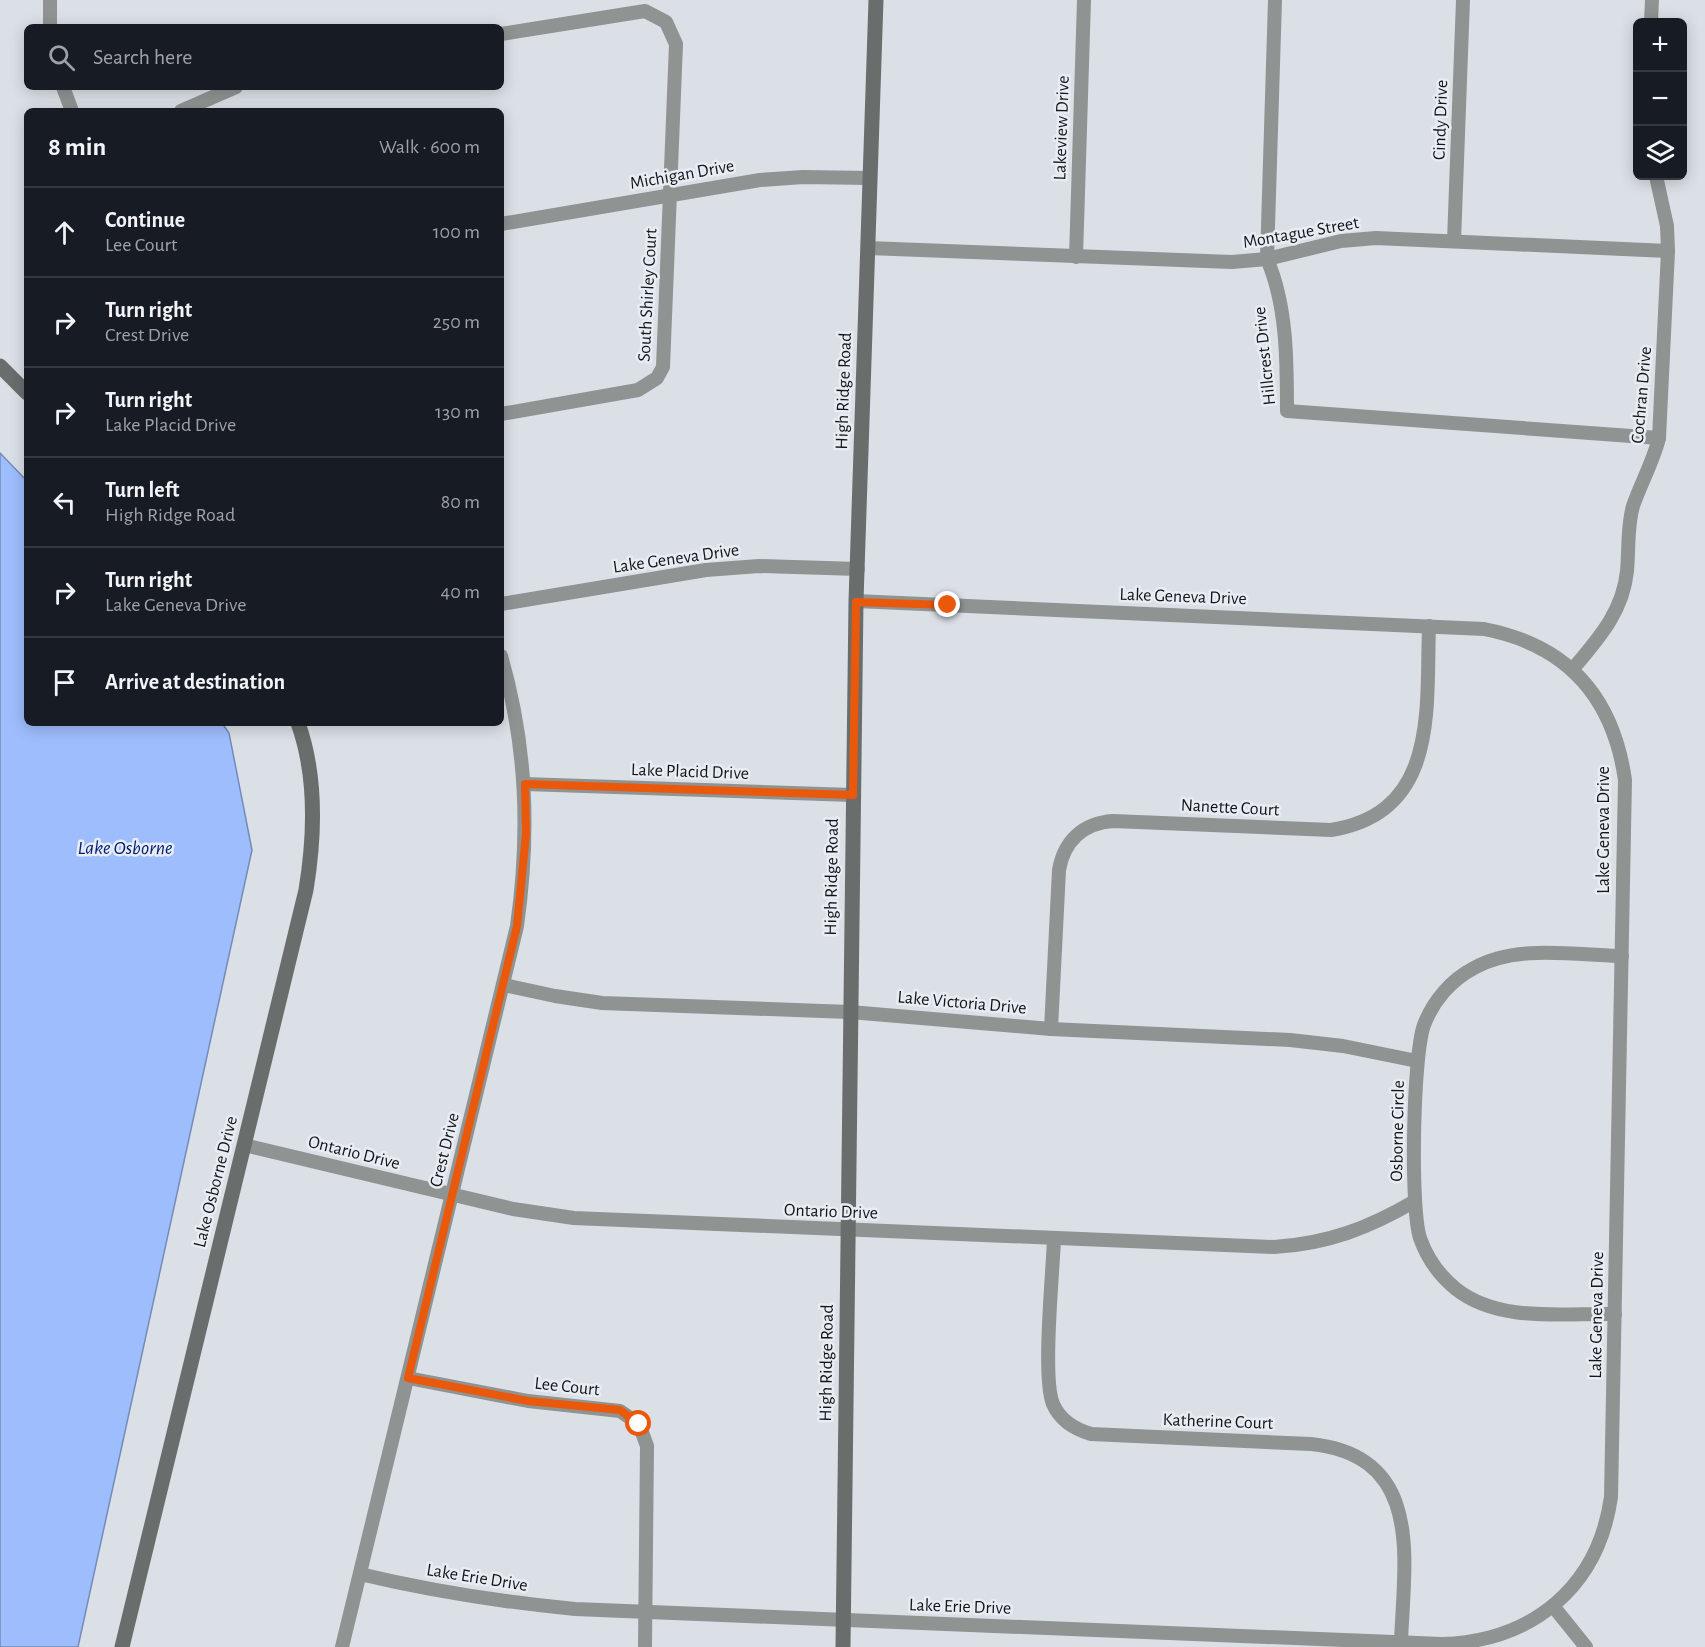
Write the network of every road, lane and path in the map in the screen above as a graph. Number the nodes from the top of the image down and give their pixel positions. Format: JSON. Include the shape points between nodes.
{"nodes":[{"id":1,"x":50,"y":0,"type":"edge"},
{"id":2,"x":876,"y":0,"type":"edge"},
{"id":3,"x":1084,"y":0,"type":"edge"},
{"id":4,"x":1275,"y":0,"type":"edge"},
{"id":5,"x":1463,"y":0,"type":"edge"},
{"id":6,"x":1652,"y":0,"type":"edge"},
{"id":7,"x":1651,"y":18,"type":"edge"},
{"id":8,"x":50,"y":24,"type":"edge"},
{"id":9,"x":504,"y":33,"type":"edge"},
{"id":10,"x":64,"y":90,"type":"edge"},
{"id":11,"x":229,"y":90,"type":"edge"},
{"id":12,"x":71,"y":108,"type":"edge"},
{"id":13,"x":189,"y":108,"type":"edge"},
{"id":14,"x":870,"y":178,"type":"junction"},
{"id":15,"x":1657,"y":180,"type":"edge"},
{"id":16,"x":671,"y":195,"type":"junction"},
{"id":17,"x":504,"y":223,"type":"edge"},
{"id":18,"x":1454,"y":242,"type":"junction"},
{"id":19,"x":868,"y":248,"type":"junction"},
{"id":20,"x":1668,"y":251,"type":"junction"},
{"id":21,"x":1076,"y":257,"type":"junction"},
{"id":22,"x":1267,"y":259,"type":"junction"},
{"id":23,"x":0,"y":366,"type":"edge"},
{"id":24,"x":24,"y":390,"type":"edge"},
{"id":25,"x":504,"y":413,"type":"edge"},
{"id":26,"x":1659,"y":438,"type":"junction"},
{"id":27,"x":858,"y":569,"type":"junction"},
{"id":28,"x":856,"y":602,"type":"junction"},
{"id":29,"x":504,"y":604,"type":"edge"},
{"id":30,"x":1429,"y":626,"type":"junction"},
{"id":31,"x":504,"y":669,"type":"edge"},
{"id":32,"x":1572,"y":670,"type":"junction"},
{"id":33,"x":299,"y":726,"type":"edge"},
{"id":34,"x":525,"y":784,"type":"junction"},
{"id":35,"x":853,"y":795,"type":"junction"},
{"id":36,"x":1622,"y":956,"type":"junction"},
{"id":37,"x":504,"y":985,"type":"junction"},
{"id":38,"x":850,"y":1012,"type":"junction"},
{"id":39,"x":1051,"y":1029,"type":"junction"},
{"id":40,"x":1417,"y":1061,"type":"junction"},
{"id":41,"x":244,"y":1145,"type":"junction"},
{"id":42,"x":452,"y":1196,"type":"junction"},
{"id":43,"x":1415,"y":1201,"type":"junction"},
{"id":44,"x":848,"y":1230,"type":"junction"},
{"id":45,"x":1054,"y":1238,"type":"junction"},
{"id":46,"x":1615,"y":1314,"type":"junction"},
{"id":47,"x":408,"y":1378,"type":"junction"},
{"id":48,"x":360,"y":1574,"type":"junction"},
{"id":49,"x":1553,"y":1606,"type":"junction"},
{"id":50,"x":645,"y":1612,"type":"junction"},
{"id":51,"x":844,"y":1620,"type":"junction"},
{"id":52,"x":1401,"y":1642,"type":"junction"},
{"id":53,"x":123,"y":1647,"type":"edge"},
{"id":54,"x":342,"y":1647,"type":"edge"},
{"id":55,"x":645,"y":1647,"type":"edge"},
{"id":56,"x":843,"y":1647,"type":"edge"},
{"id":57,"x":1586,"y":1647,"type":"edge"}],
"edges":[{"from":1,"to":8,"type":"street"},
{"from":2,"to":14,"type":"street","name":"High Ridge Road"},
{"from":3,"to":21,"type":"street","name":"Lakeview Drive"},
{"from":4,"to":22,"type":"street","name":"Hillcrest Drive"},
{"from":5,"to":18,"type":"street","name":"Cindy Drive"},
{"from":6,"to":7,"type":"street"},
{"from":9,"to":16,"type":"street","name":"South Shirley Court","via":[[632,11],[645,11],[666,22],[676,44]]},
{"from":10,"to":12,"type":"street"},
{"from":11,"to":13,"type":"street"},
{"from":14,"to":16,"type":"street","name":"Michigan Drive","via":[[760,180]]},
{"from":14,"to":19,"type":"street","name":"High Ridge Road"},
{"from":15,"to":20,"type":"street","name":"Cochran Drive"},
{"from":16,"to":17,"type":"street","name":"Michigan Drive"},
{"from":16,"to":25,"type":"street","name":"South Shirley Court","via":[[666,355],[657,378],[638,390]]},
{"from":18,"to":20,"type":"street","name":"Montague Street"},
{"from":18,"to":22,"type":"street","name":"Montague Street","via":[[1376,238],[1341,241]]},
{"from":19,"to":21,"type":"street","name":"Montague Street"},
{"from":19,"to":27,"type":"street","name":"High Ridge Road"},
{"from":20,"to":26,"type":"street","name":"Cochran Drive"},
{"from":21,"to":22,"type":"street","name":"Montague Street","via":[[1209,262]]},
{"from":22,"to":26,"type":"street","name":"Hillcrest Drive","via":[[1282,317],[1287,411]]},
{"from":23,"to":24,"type":"street"},
{"from":26,"to":32,"type":"street","name":"Cochran Drive","via":[[1653,463],[1633,507],[1626,582],[1618,609],[1604,633]]},
{"from":27,"to":28,"type":"street","name":"High Ridge Road"},
{"from":27,"to":29,"type":"street","name":"Lake Geneva Drive","via":[[759,566],[706,570]]},
{"from":28,"to":30,"type":"street","name":"Lake Geneva Drive"},
{"from":28,"to":35,"type":"street","name":"High Ridge Road"},
{"from":30,"to":32,"type":"street","name":"Lake Geneva Drive","via":[[1508,634],[1539,646]]},
{"from":30,"to":39,"type":"street","name":"Nanette Court","via":[[1421,754],[1405,788],[1377,813],[1331,830],[1113,821],[1079,832],[1066,847],[1059,870]]},
{"from":31,"to":34,"type":"street","name":"Crest Drive","via":[[518,727]]},
{"from":32,"to":36,"type":"street","name":"Lake Geneva Drive","via":[[1597,698],[1621,755]]},
{"from":33,"to":41,"type":"street","name":"Lake Osborne Drive","via":[[312,795],[311,863]]},
{"from":34,"to":35,"type":"street","name":"Lake Placid Drive"},
{"from":34,"to":37,"type":"street","name":"Crest Drive","via":[[524,880]]},
{"from":35,"to":38,"type":"street","name":"High Ridge Road"},
{"from":36,"to":40,"type":"street","name":"Osborne Circle","via":[[1516,955],[1474,968],[1450,986],[1430,1012]]},
{"from":36,"to":46,"type":"street","name":"Lake Geneva Drive"},
{"from":37,"to":38,"type":"street","name":"Lake Victoria Drive","via":[[602,1003]]},
{"from":37,"to":42,"type":"street","name":"Crest Drive"},
{"from":38,"to":39,"type":"street","name":"Lake Victoria Drive"},
{"from":38,"to":44,"type":"street","name":"High Ridge Road"},
{"from":39,"to":40,"type":"street","name":"Lake Victoria Drive","via":[[1290,1040]]},
{"from":40,"to":43,"type":"street","name":"Osborne Circle"},
{"from":41,"to":42,"type":"street","name":"Ontario Drive"},
{"from":41,"to":53,"type":"street","name":"Lake Osborne Drive"},
{"from":42,"to":44,"type":"street","name":"Ontario Drive","via":[[574,1218]]},
{"from":42,"to":47,"type":"street","name":"Crest Drive"},
{"from":43,"to":45,"type":"street","name":"Ontario Drive","via":[[1362,1229],[1297,1246]]},
{"from":43,"to":46,"type":"street","name":"Osborne Circle","via":[[1419,1233],[1432,1262],[1448,1282],[1468,1297],[1491,1308],[1516,1312]]},
{"from":44,"to":45,"type":"street","name":"Ontario Drive"},
{"from":44,"to":51,"type":"street","name":"High Ridge Road"},
{"from":45,"to":52,"type":"street","name":"Katherine Court","via":[[1048,1381],[1053,1405],[1060,1415],[1079,1431],[1091,1434],[1311,1444],[1336,1448],[1357,1458],[1377,1473],[1401,1514]]},
{"from":46,"to":49,"type":"street","name":"Lake Geneva Drive","via":[[1609,1509],[1593,1556]]},
{"from":47,"to":48,"type":"street","name":"Crest Drive"},
{"from":47,"to":50,"type":"street","name":"Lee Court","via":[[477,1393],[620,1410],[631,1416],[639,1424],[647,1446]]},
{"from":48,"to":50,"type":"street","name":"Lake Erie Drive","via":[[509,1603]]},
{"from":48,"to":54,"type":"street","name":"Crest Drive"},
{"from":49,"to":52,"type":"street","name":"Lake Erie Drive","via":[[1515,1630],[1491,1638],[1467,1643]]},
{"from":49,"to":57,"type":"street"},
{"from":50,"to":51,"type":"street","name":"Lake Erie Drive"},
{"from":50,"to":55,"type":"street","name":"Lee Court"},
{"from":51,"to":52,"type":"street","name":"Lake Erie Drive"},
{"from":51,"to":56,"type":"street","name":"High Ridge Road"}]}
